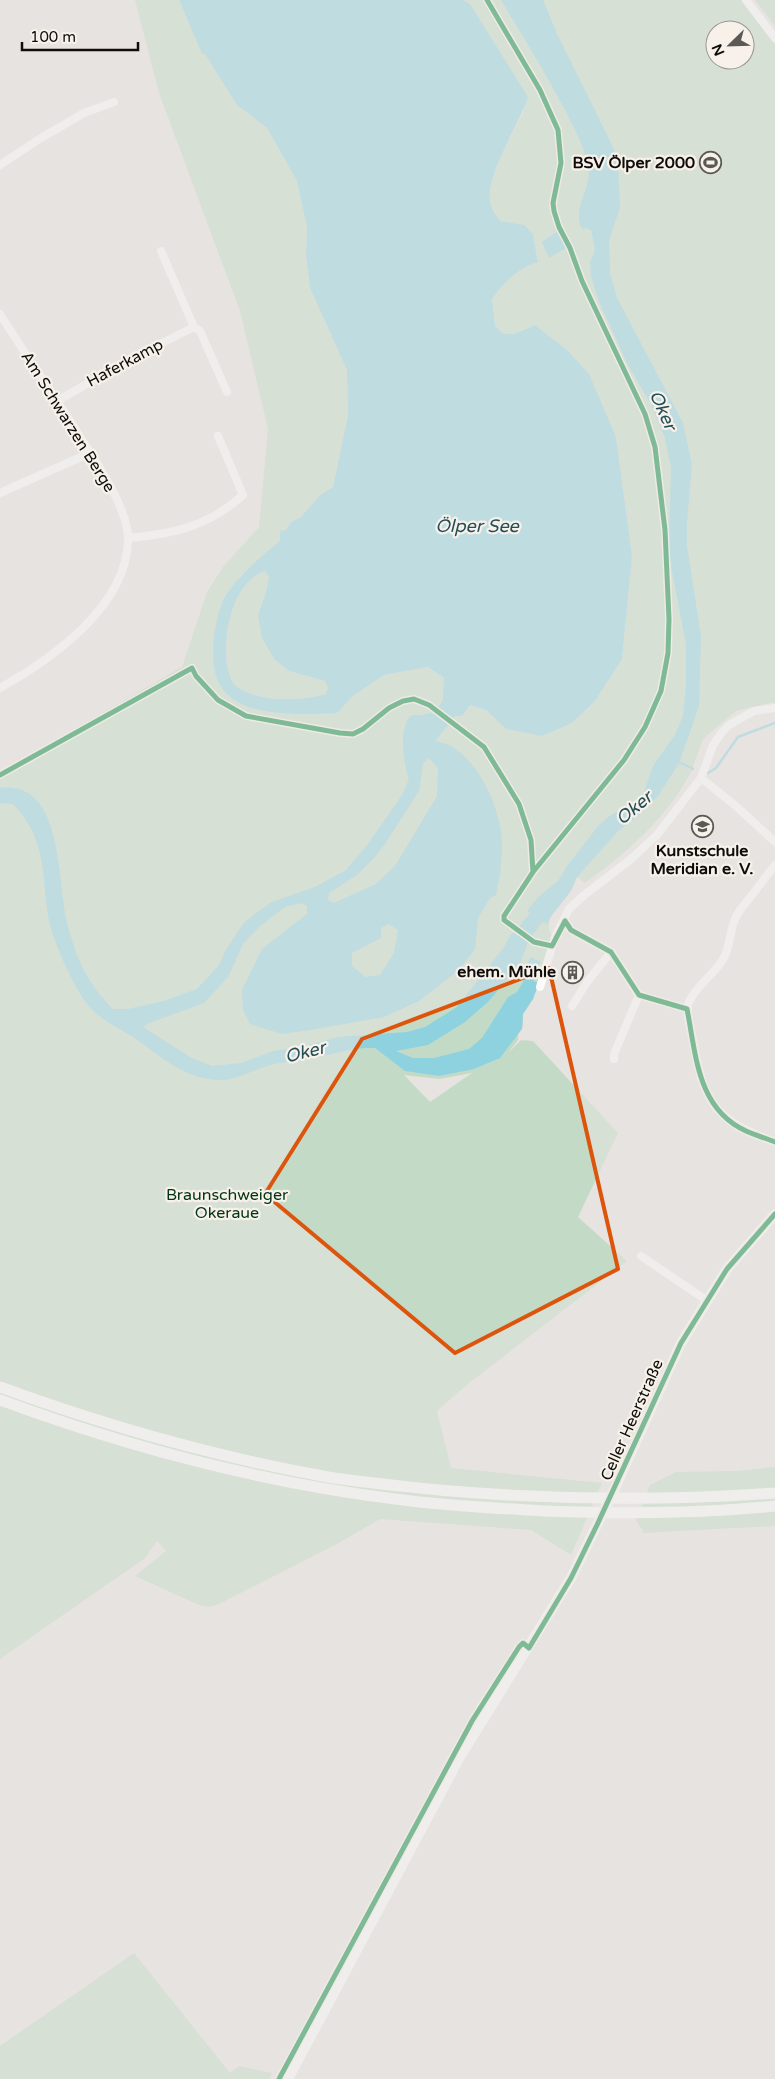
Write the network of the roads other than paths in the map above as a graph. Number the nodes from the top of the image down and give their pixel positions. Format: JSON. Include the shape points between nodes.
{"nodes":[{"id":1,"x":746,"y":0,"type":"edge"},
{"id":2,"x":775,"y":38,"type":"edge"},
{"id":3,"x":114,"y":102,"type":"dead end"},
{"id":4,"x":0,"y":165,"type":"edge"},
{"id":5,"x":161,"y":252,"type":"dead end"},
{"id":6,"x":0,"y":314,"type":"edge"},
{"id":7,"x":194,"y":328,"type":"junction"},
{"id":8,"x":227,"y":392,"type":"dead end"},
{"id":9,"x":57,"y":401,"type":"junction"},
{"id":10,"x":218,"y":436,"type":"dead end"},
{"id":11,"x":90,"y":453,"type":"junction"},
{"id":12,"x":0,"y":493,"type":"edge"},
{"id":13,"x":128,"y":538,"type":"junction"},
{"id":14,"x":0,"y":688,"type":"edge"},
{"id":15,"x":775,"y":708,"type":"edge"},
{"id":16,"x":701,"y":778,"type":"junction"},
{"id":17,"x":775,"y":842,"type":"edge"},
{"id":18,"x":775,"y":865,"type":"edge"},
{"id":19,"x":565,"y":921,"type":"junction"},
{"id":20,"x":611,"y":952,"type":"junction"},
{"id":21,"x":540,"y":987,"type":"dead end"},
{"id":22,"x":640,"y":995,"type":"junction"},
{"id":23,"x":572,"y":1006,"type":"dead end"},
{"id":24,"x":687,"y":1009,"type":"junction"},
{"id":25,"x":614,"y":1059,"type":"dead end"},
{"id":26,"x":775,"y":1142,"type":"edge"},
{"id":27,"x":775,"y":1214,"type":"edge"},
{"id":28,"x":641,"y":1256,"type":"dead end"},
{"id":29,"x":706,"y":1300,"type":"junction"},
{"id":30,"x":0,"y":1387,"type":"edge"},
{"id":31,"x":0,"y":1400,"type":"edge"},
{"id":32,"x":775,"y":1493,"type":"edge"},
{"id":33,"x":775,"y":1506,"type":"edge"},
{"id":34,"x":288,"y":2079,"type":"edge"}],
"edges":[{"from":1,"to":2,"type":"street"},
{"from":3,"to":4,"type":"street","via":[[84,113]]},
{"from":5,"to":7,"type":"street"},
{"from":6,"to":9,"type":"street","name":"Am Schwarzen Berge"},
{"from":7,"to":8,"type":"street","via":[[200,332]]},
{"from":7,"to":9,"type":"street","name":"Haferkamp","via":[[132,358]]},
{"from":9,"to":11,"type":"street","name":"Am Schwarzen Berge"},
{"from":10,"to":13,"type":"street","via":[[243,495],[227,509],[194,526],[162,535]]},
{"from":11,"to":12,"type":"street"},
{"from":11,"to":13,"type":"street","name":"Am Schwarzen Berge","via":[[111,487]]},
{"from":13,"to":14,"type":"street","name":"Am Schwarzen Berge","via":[[123,572],[95,614],[46,659]]},
{"from":15,"to":16,"type":"street","via":[[754,711],[729,725],[713,745]]},
{"from":16,"to":17,"type":"street"},
{"from":16,"to":19,"type":"street","via":[[657,834],[631,859],[575,902]]},
{"from":18,"to":24,"type":"street","via":[[738,913],[726,954],[693,995]]},
{"from":19,"to":20,"type":"street","via":[[570,930]]},
{"from":19,"to":21,"type":"street","via":[[556,937]]},
{"from":20,"to":22,"type":"street"},
{"from":20,"to":23,"type":"street","via":[[586,982]]},
{"from":22,"to":24,"type":"street"},
{"from":22,"to":25,"type":"street"},
{"from":24,"to":26,"type":"street","via":[[698,1068],[710,1101],[744,1131]]},
{"from":27,"to":29,"type":"main road","name":"Celler Heerstraße","via":[[727,1269]]},
{"from":28,"to":29,"type":"street"},
{"from":29,"to":34,"type":"main road","name":"Celler Heerstraße","via":[[681,1343],[571,1578],[461,1755]]},
{"from":30,"to":32,"type":"highway","via":[[98,1420],[235,1457],[329,1477],[483,1494],[580,1499],[641,1500]]},
{"from":31,"to":33,"type":"highway","via":[[50,1419],[232,1470],[396,1500],[482,1508],[632,1513]]}]}
